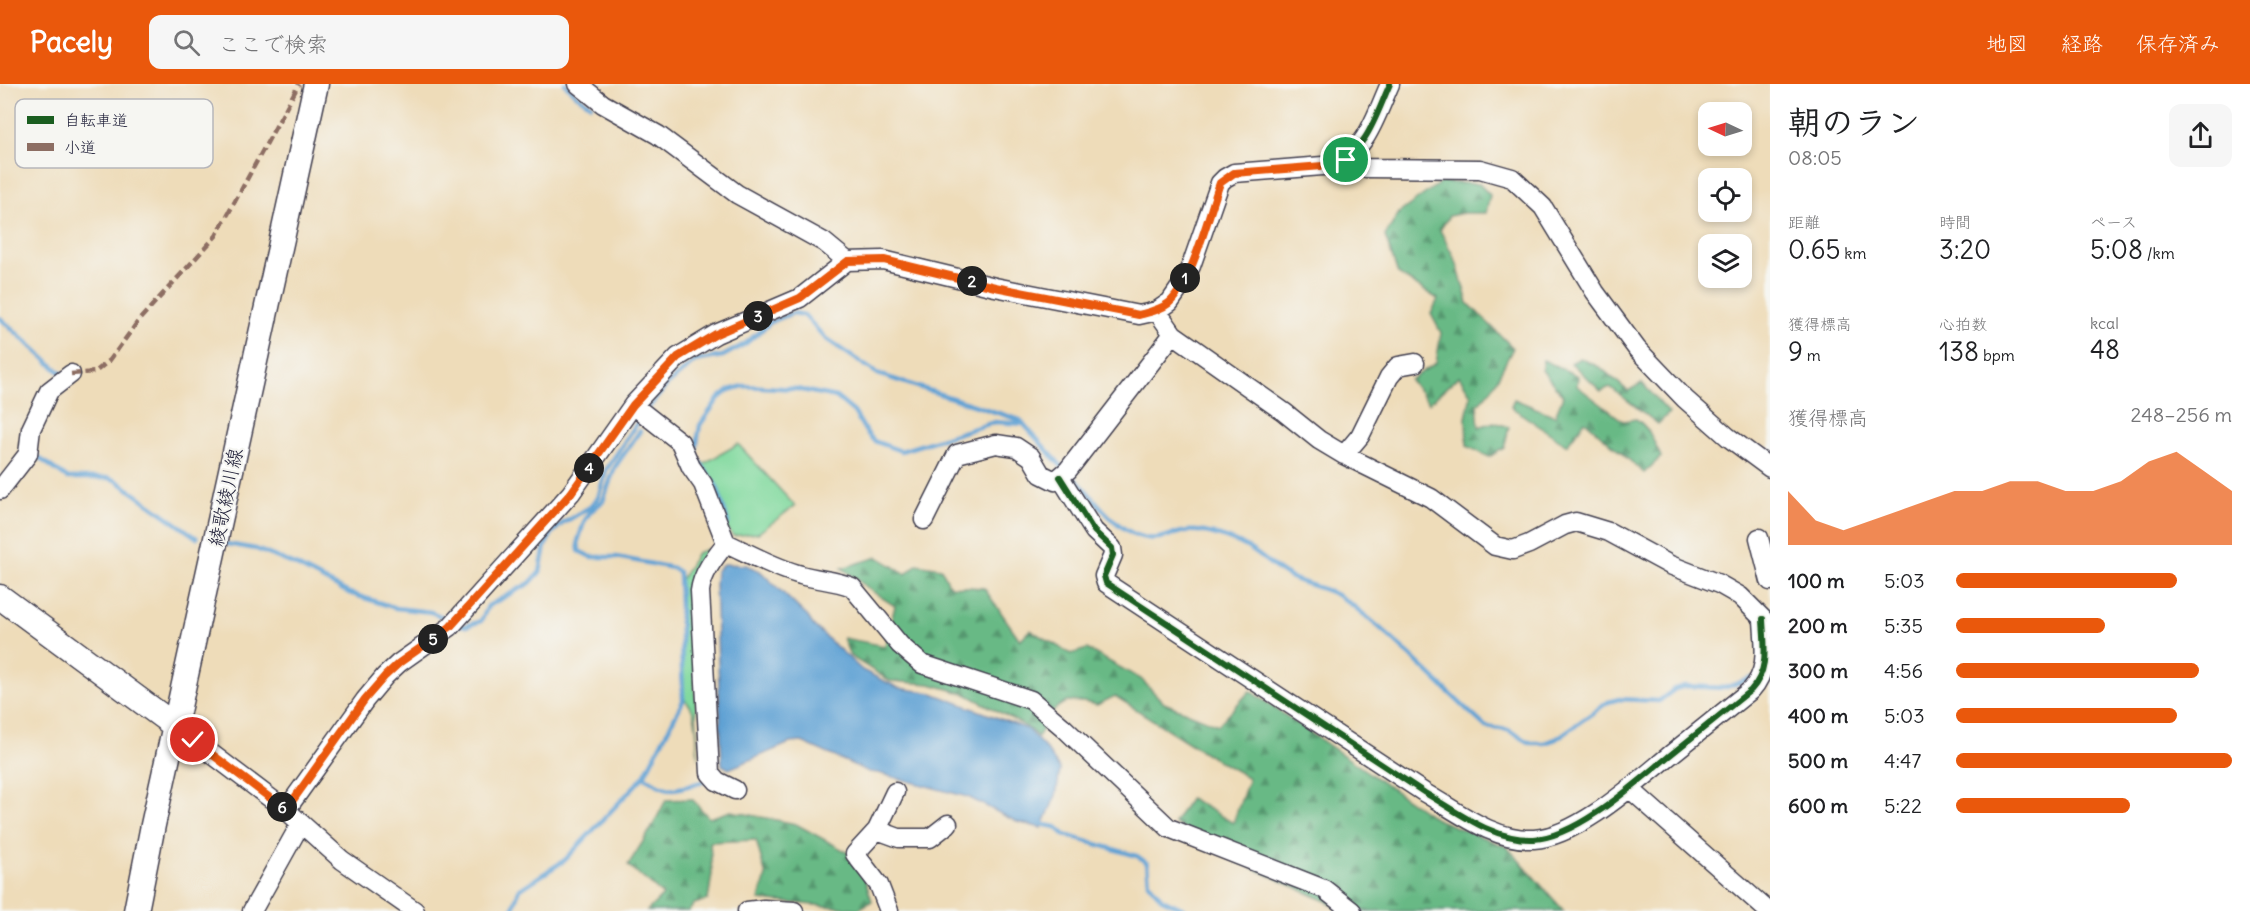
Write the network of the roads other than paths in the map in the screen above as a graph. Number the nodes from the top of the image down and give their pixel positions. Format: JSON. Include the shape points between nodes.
{"nodes":[{"id":1,"x":316,"y":84,"type":"edge"},
{"id":2,"x":578,"y":84,"type":"edge"},
{"id":3,"x":1390,"y":84,"type":"edge"},
{"id":4,"x":1346,"y":160,"type":"junction"},
{"id":5,"x":848,"y":261,"type":"junction"},
{"id":6,"x":1157,"y":310,"type":"junction"},
{"id":7,"x":1173,"y":334,"type":"junction"},
{"id":8,"x":1414,"y":363,"type":"dead end"},
{"id":9,"x":66,"y":378,"type":"dead end"},
{"id":10,"x":640,"y":411,"type":"junction"},
{"id":11,"x":1344,"y":455,"type":"junction"},
{"id":12,"x":1770,"y":468,"type":"edge"},
{"id":13,"x":1065,"y":473,"type":"junction"},
{"id":14,"x":0,"y":490,"type":"edge"},
{"id":15,"x":924,"y":520,"type":"dead end"},
{"id":16,"x":1759,"y":538,"type":"dead end"},
{"id":17,"x":726,"y":543,"type":"junction"},
{"id":18,"x":1770,"y":581,"type":"edge"},
{"id":19,"x":0,"y":597,"type":"edge"},
{"id":20,"x":1768,"y":624,"type":"edge"},
{"id":21,"x":175,"y":726,"type":"junction"},
{"id":22,"x":1629,"y":788,"type":"junction"},
{"id":23,"x":735,"y":790,"type":"dead end"},
{"id":24,"x":895,"y":792,"type":"dead end"},
{"id":25,"x":286,"y":810,"type":"junction"},
{"id":26,"x":301,"y":824,"type":"junction"},
{"id":27,"x":948,"y":824,"type":"dead end"},
{"id":28,"x":877,"y":830,"type":"junction"},
{"id":29,"x":136,"y":911,"type":"edge"},
{"id":30,"x":252,"y":911,"type":"edge"},
{"id":31,"x":415,"y":911,"type":"edge"},
{"id":32,"x":747,"y":911,"type":"edge"},
{"id":33,"x":794,"y":911,"type":"edge"},
{"id":34,"x":889,"y":911,"type":"edge"},
{"id":35,"x":1352,"y":911,"type":"edge"},
{"id":36,"x":1768,"y":911,"type":"edge"}],
"edges":[{"from":1,"to":21,"type":"main road","name":"綾歌綾川線"},
{"from":2,"to":5,"type":"street","via":[[603,104],[658,135],[737,194],[824,242]]},
{"from":3,"to":4,"type":"street","via":[[1369,132]]},
{"from":4,"to":6,"type":"street","via":[[1335,165],[1234,173],[1225,178],[1191,266],[1170,302]]},
{"from":4,"to":12,"type":"street","via":[[1366,168],[1480,170],[1512,178],[1543,207],[1595,292],[1637,349],[1684,399]]},
{"from":5,"to":6,"type":"street","via":[[884,260],[1139,315]]},
{"from":5,"to":10,"type":"street","via":[[800,298],[716,334],[678,357]]},
{"from":6,"to":7,"type":"street"},
{"from":7,"to":11,"type":"street"},
{"from":7,"to":13,"type":"street"},
{"from":8,"to":11,"type":"street","via":[[1398,366],[1389,377],[1360,436]]},
{"from":9,"to":14,"type":"street","via":[[50,391],[31,429],[27,454]]},
{"from":10,"to":17,"type":"street","via":[[680,442],[703,484]]},
{"from":10,"to":25,"type":"street","via":[[453,623],[385,676]]},
{"from":11,"to":20,"type":"street","via":[[1431,498],[1495,546],[1513,550],[1576,522],[1609,532],[1670,565],[1719,584],[1740,596]]},
{"from":13,"to":15,"type":"street","via":[[1055,481],[1041,474],[1031,457],[1016,447],[996,444],[957,454]]},
{"from":13,"to":22,"type":"street","via":[[1094,531],[1112,548],[1104,576],[1106,583],[1474,822],[1496,832],[1534,839],[1560,833]]},
{"from":16,"to":18,"type":"street"},
{"from":17,"to":23,"type":"street","via":[[713,559],[700,591],[710,773]]},
{"from":17,"to":35,"type":"street","via":[[786,571],[852,587],[900,645],[922,664],[1031,700],[1169,828],[1324,889]]},
{"from":19,"to":21,"type":"main road"},
{"from":20,"to":22,"type":"street","via":[[1761,677],[1751,690]]},
{"from":21,"to":25,"type":"street"},
{"from":21,"to":29,"type":"main road","name":"綾歌綾川線"},
{"from":22,"to":36,"type":"street"},
{"from":24,"to":28,"type":"street"},
{"from":25,"to":26,"type":"street"},
{"from":26,"to":30,"type":"street"},
{"from":26,"to":31,"type":"street","via":[[342,860]]},
{"from":27,"to":28,"type":"street","via":[[930,838],[899,838]]},
{"from":28,"to":34,"type":"street","via":[[855,854],[879,885]]},
{"from":32,"to":33,"type":"street"}]}
